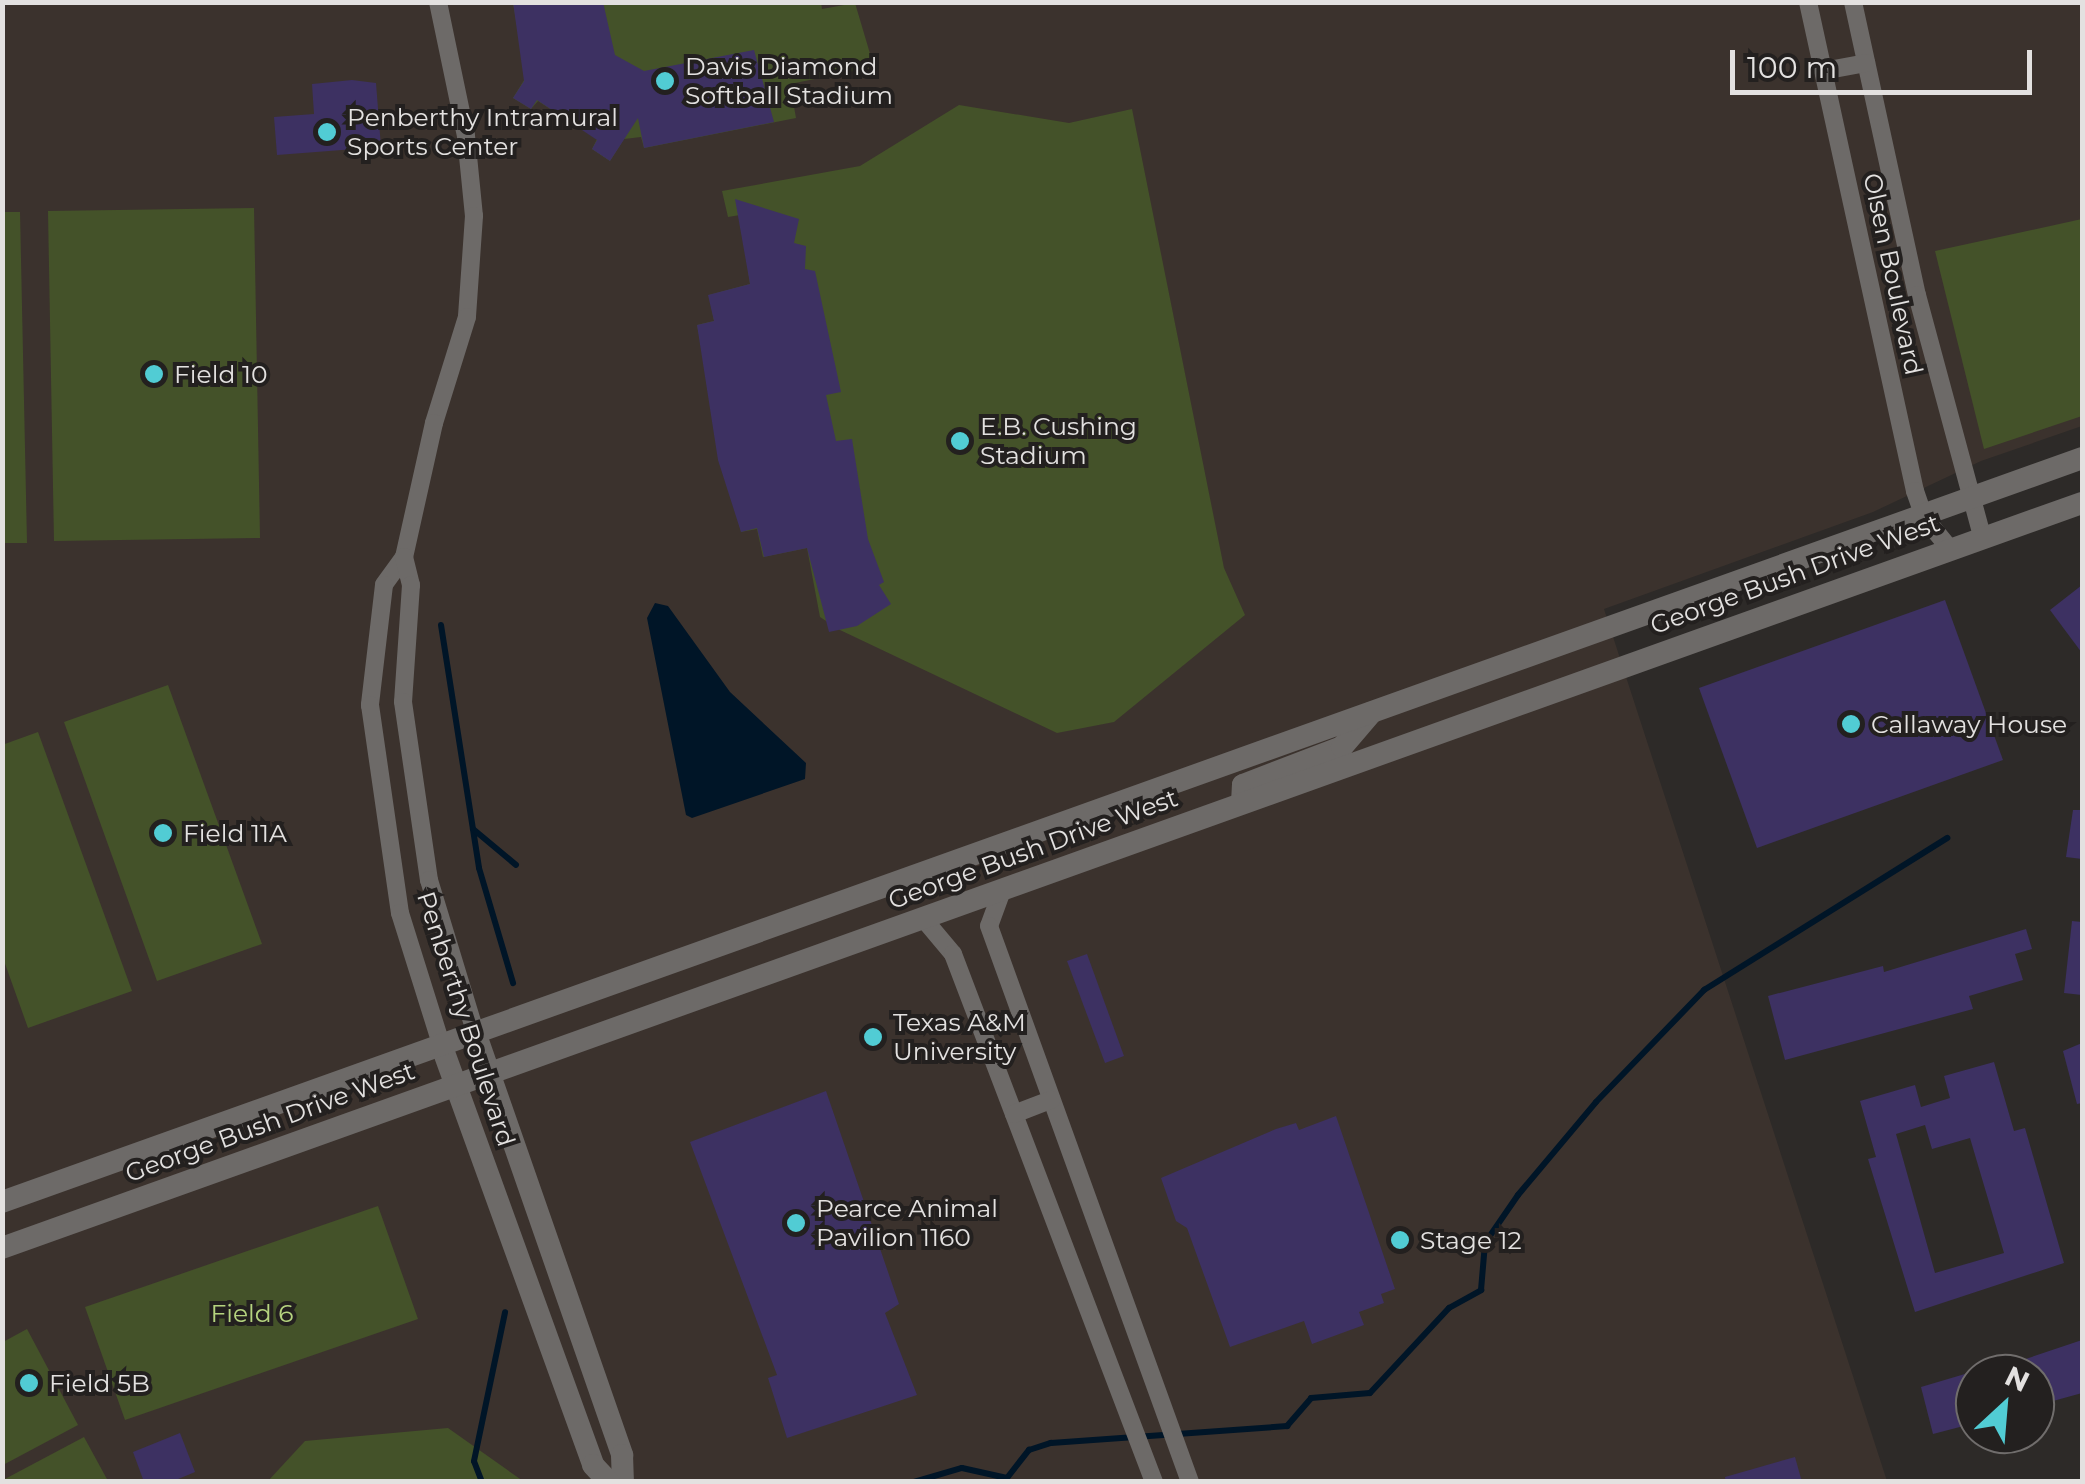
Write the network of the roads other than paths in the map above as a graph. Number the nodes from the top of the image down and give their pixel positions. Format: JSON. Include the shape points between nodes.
{"nodes":[{"id":1,"x":438,"y":2,"type":"edge"},
{"id":2,"x":1808,"y":2,"type":"edge"},
{"id":3,"x":1853,"y":2,"type":"edge"},
{"id":4,"x":1866,"y":63,"type":"junction"},
{"id":5,"x":1822,"y":71,"type":"junction"},
{"id":6,"x":2082,"y":458,"type":"edge"},
{"id":7,"x":1970,"y":498,"type":"junction"},
{"id":8,"x":2082,"y":503,"type":"edge"},
{"id":9,"x":1924,"y":518,"type":"junction"},
{"id":10,"x":1982,"y":536,"type":"junction"},
{"id":11,"x":1948,"y":548,"type":"junction"},
{"id":12,"x":404,"y":557,"type":"junction"},
{"id":13,"x":1374,"y":710,"type":"junction"},
{"id":14,"x":1242,"y":802,"type":"junction"},
{"id":15,"x":1003,"y":888,"type":"junction"},
{"id":16,"x":922,"y":917,"type":"junction"},
{"id":17,"x":476,"y":1035,"type":"junction"},
{"id":18,"x":442,"y":1048,"type":"junction"},
{"id":19,"x":488,"y":1072,"type":"junction"},
{"id":20,"x":455,"y":1084,"type":"junction"},
{"id":21,"x":1052,"y":1100,"type":"junction"},
{"id":22,"x":1014,"y":1114,"type":"junction"},
{"id":23,"x":2,"y":1202,"type":"edge"},
{"id":24,"x":2,"y":1248,"type":"edge"},
{"id":25,"x":610,"y":1482,"type":"edge"},
{"id":26,"x":622,"y":1482,"type":"edge"},
{"id":27,"x":1154,"y":1482,"type":"edge"},
{"id":28,"x":1190,"y":1482,"type":"edge"}],
"edges":[{"from":1,"to":12,"type":"street","name":"Penberthy Boulevard","via":[[466,136],[474,216],[467,318],[434,422]]},
{"from":2,"to":5,"type":"street","name":"Olsen Boulevard"},
{"from":3,"to":4,"type":"street","name":"Olsen Boulevard"},
{"from":4,"to":5,"type":"street"},
{"from":4,"to":7,"type":"street","name":"Olsen Boulevard"},
{"from":5,"to":9,"type":"street","name":"Olsen Boulevard"},
{"from":6,"to":7,"type":"main road","name":"George Bush Drive West"},
{"from":7,"to":9,"type":"main road","name":"George Bush Drive West"},
{"from":7,"to":10,"type":"street","name":"Olsen Boulevard"},
{"from":8,"to":10,"type":"main road","name":"George Bush Drive West"},
{"from":9,"to":11,"type":"street","name":"Olsen Boulevard"},
{"from":9,"to":13,"type":"main road","name":"George Bush Drive West"},
{"from":10,"to":11,"type":"main road","name":"George Bush Drive West"},
{"from":11,"to":14,"type":"main road","name":"George Bush Drive West"},
{"from":12,"to":17,"type":"street","name":"Penberthy Boulevard","via":[[411,585],[403,702],[429,880]]},
{"from":12,"to":18,"type":"street","name":"Penberthy Boulevard","via":[[384,585],[370,705],[400,913]]},
{"from":13,"to":14,"type":"main road","via":[[1342,747],[1242,785]]},
{"from":13,"to":17,"type":"main road","name":"George Bush Drive West"},
{"from":14,"to":15,"type":"main road","name":"George Bush Drive West"},
{"from":15,"to":16,"type":"main road","name":"George Bush Drive West"},
{"from":15,"to":21,"type":"street","via":[[989,926]]},
{"from":16,"to":19,"type":"main road","name":"George Bush Drive West"},
{"from":16,"to":22,"type":"street","via":[[953,954]]},
{"from":17,"to":18,"type":"main road","name":"George Bush Drive West"},
{"from":17,"to":19,"type":"main road","name":"Penberthy Boulevard"},
{"from":18,"to":20,"type":"main road","name":"Penberthy Boulevard"},
{"from":18,"to":23,"type":"main road","name":"George Bush Drive West"},
{"from":19,"to":20,"type":"main road","name":"George Bush Drive West"},
{"from":19,"to":26,"type":"main road","name":"Penberthy Boulevard","via":[[622,1455]]},
{"from":20,"to":24,"type":"main road","name":"George Bush Drive West"},
{"from":20,"to":25,"type":"main road","name":"Penberthy Boulevard","via":[[593,1465]]},
{"from":21,"to":22,"type":"street"},
{"from":21,"to":28,"type":"street"},
{"from":22,"to":27,"type":"street"}]}
